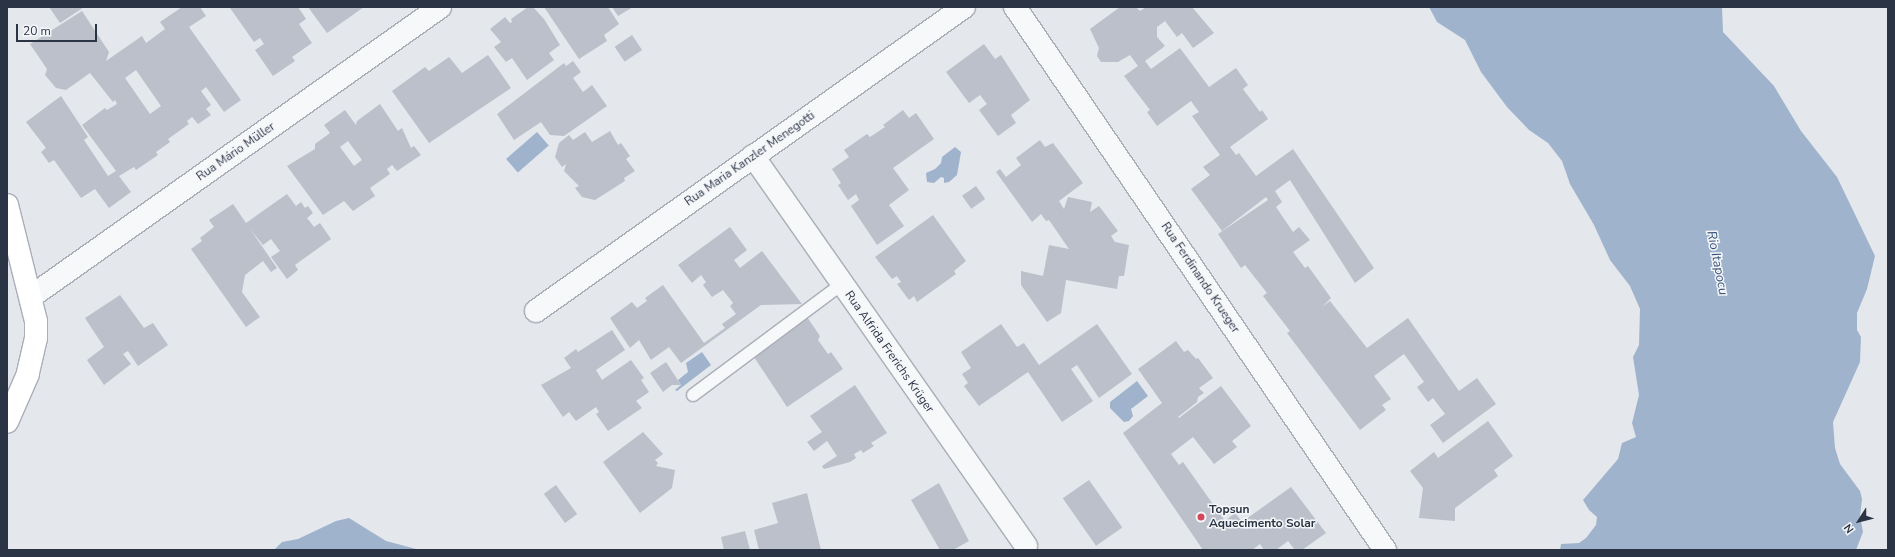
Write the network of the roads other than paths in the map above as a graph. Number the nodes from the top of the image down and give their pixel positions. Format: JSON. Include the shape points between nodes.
{"nodes":[{"id":1,"x":440,"y":7,"type":"edge"},
{"id":2,"x":964,"y":7,"type":"edge"},
{"id":3,"x":1015,"y":7,"type":"edge"},
{"id":4,"x":753,"y":156,"type":"junction"},
{"id":5,"x":7,"y":205,"type":"edge"},
{"id":6,"x":842,"y":284,"type":"junction"},
{"id":7,"x":32,"y":296,"type":"junction"},
{"id":8,"x":536,"y":311,"type":"dead end"},
{"id":9,"x":693,"y":395,"type":"dead end"},
{"id":10,"x":7,"y":422,"type":"edge"},
{"id":11,"x":1026,"y":546,"type":"dead end"},
{"id":12,"x":1385,"y":550,"type":"edge"}],
"edges":[{"from":1,"to":7,"type":"street","name":"Rua Mário Müller"},
{"from":2,"to":4,"type":"street","name":"Rua Maria Kanzler Menegotti"},
{"from":3,"to":12,"type":"street","name":"Rua Ferdinando Krueger"},
{"from":4,"to":6,"type":"street","name":"Rua Alfrida Frerichs Krüger"},
{"from":4,"to":8,"type":"street","name":"Rua Maria Kanzler Menegotti"},
{"from":5,"to":7,"type":"main road"},
{"from":6,"to":9,"type":"lane"},
{"from":6,"to":11,"type":"street","name":"Rua Alfrida Frerichs Krüger"},
{"from":7,"to":10,"type":"main road","via":[[36,321],[33,357]]}]}
